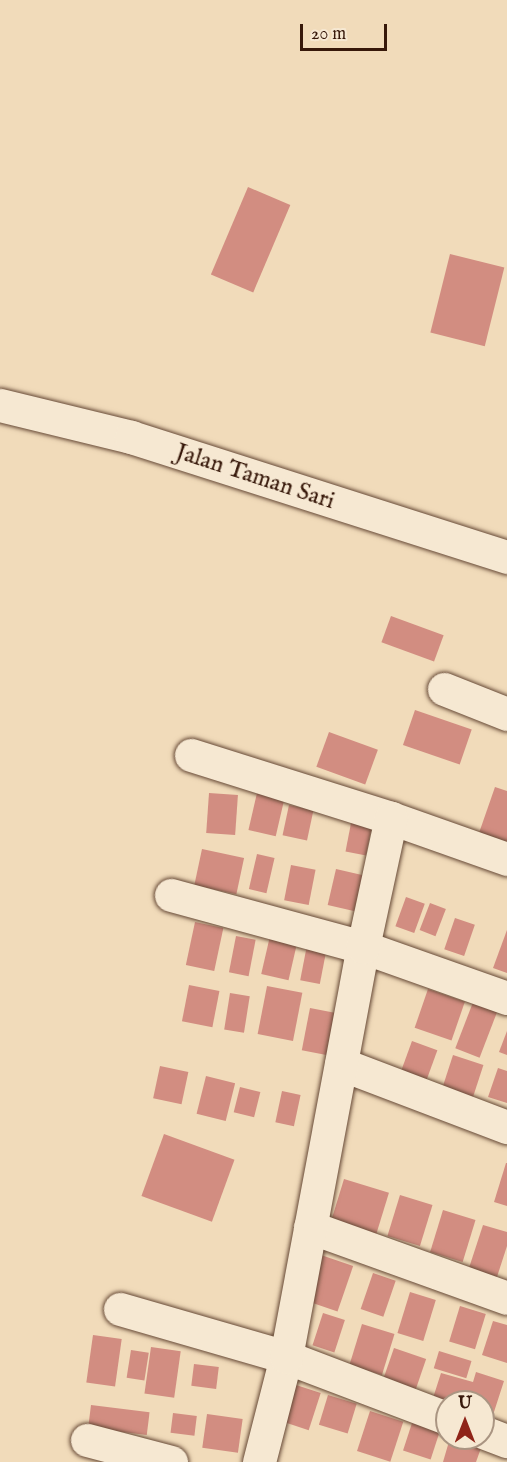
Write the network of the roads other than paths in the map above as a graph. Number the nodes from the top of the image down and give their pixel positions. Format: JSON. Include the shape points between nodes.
{"nodes":[{"id":1,"x":0,"y":405,"type":"edge"},
{"id":2,"x":507,"y":557,"type":"edge"},
{"id":3,"x":444,"y":689,"type":"dead end"},
{"id":4,"x":507,"y":714,"type":"edge"},
{"id":5,"x":191,"y":755,"type":"dead end"},
{"id":6,"x":392,"y":818,"type":"junction"},
{"id":7,"x":507,"y":859,"type":"edge"},
{"id":8,"x":171,"y":895,"type":"dead end"},
{"id":9,"x":363,"y":947,"type":"junction"},
{"id":10,"x":507,"y":998,"type":"edge"},
{"id":11,"x":342,"y":1064,"type":"junction"},
{"id":12,"x":507,"y":1127,"type":"edge"},
{"id":13,"x":310,"y":1227,"type":"junction"},
{"id":14,"x":507,"y":1298,"type":"edge"},
{"id":15,"x":120,"y":1309,"type":"dead end"},
{"id":16,"x":286,"y":1357,"type":"junction"},
{"id":17,"x":435,"y":1413,"type":"edge"},
{"id":18,"x":87,"y":1440,"type":"dead end"},
{"id":19,"x":171,"y":1462,"type":"edge"},
{"id":20,"x":259,"y":1462,"type":"edge"}],
"edges":[{"from":1,"to":2,"type":"street","name":"Jalan Taman Sari","via":[[132,437]]},
{"from":3,"to":4,"type":"street"},
{"from":5,"to":6,"type":"street"},
{"from":6,"to":7,"type":"street"},
{"from":6,"to":9,"type":"street"},
{"from":8,"to":9,"type":"street"},
{"from":9,"to":10,"type":"street"},
{"from":9,"to":11,"type":"street"},
{"from":11,"to":12,"type":"street"},
{"from":11,"to":13,"type":"street"},
{"from":13,"to":14,"type":"street"},
{"from":13,"to":16,"type":"street"},
{"from":15,"to":16,"type":"street"},
{"from":16,"to":17,"type":"street"},
{"from":16,"to":20,"type":"street"},
{"from":18,"to":19,"type":"street"}]}
